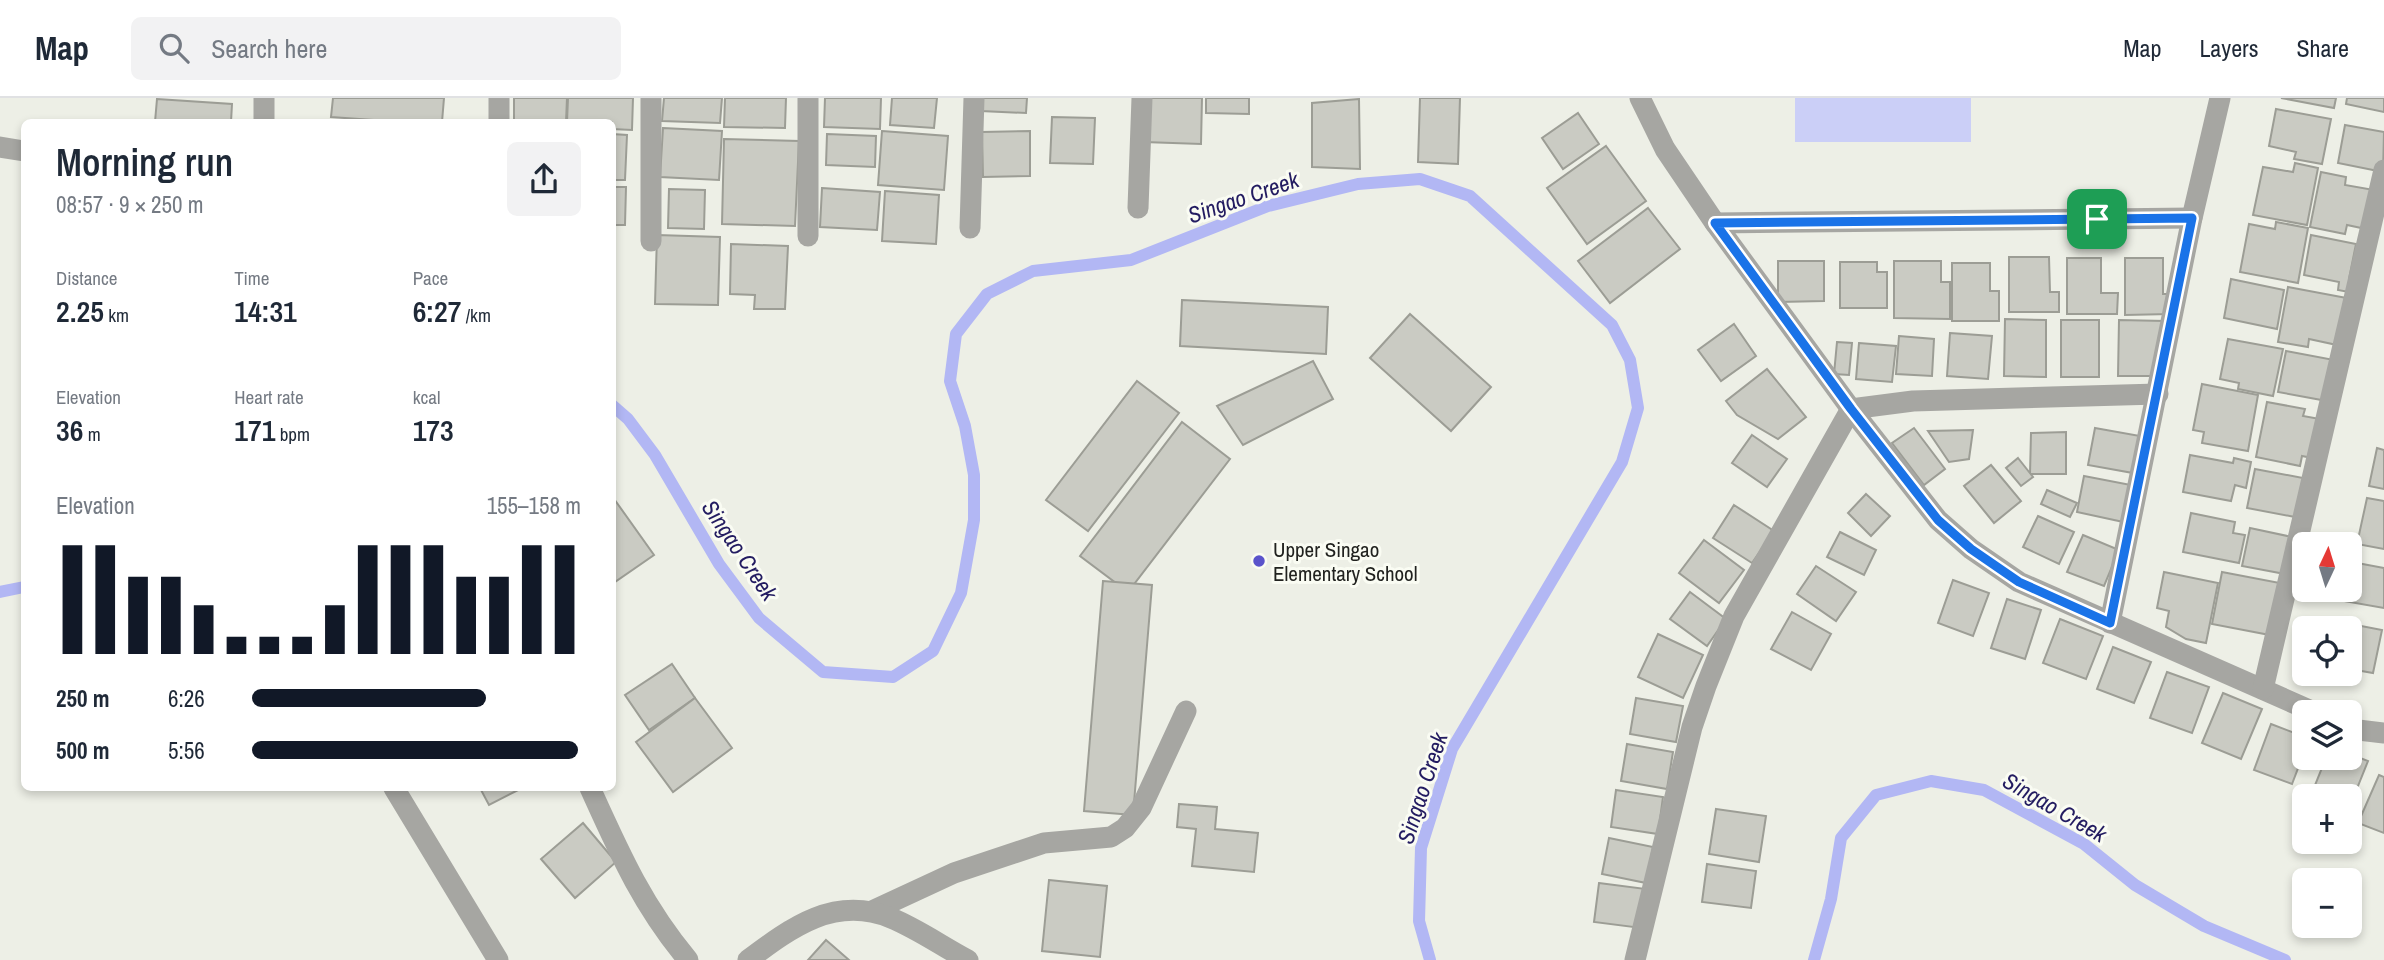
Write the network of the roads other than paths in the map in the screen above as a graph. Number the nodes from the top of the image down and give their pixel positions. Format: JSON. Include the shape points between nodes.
{"nodes":[{"id":1,"x":264,"y":98,"type":"edge"},
{"id":2,"x":499,"y":98,"type":"edge"},
{"id":3,"x":651,"y":98,"type":"edge"},
{"id":4,"x":808,"y":98,"type":"edge"},
{"id":5,"x":974,"y":98,"type":"edge"},
{"id":6,"x":1142,"y":98,"type":"edge"},
{"id":7,"x":1640,"y":98,"type":"edge"},
{"id":8,"x":2220,"y":98,"type":"edge"},
{"id":9,"x":264,"y":119,"type":"edge"},
{"id":10,"x":499,"y":119,"type":"edge"},
{"id":11,"x":0,"y":147,"type":"edge"},
{"id":12,"x":21,"y":150,"type":"edge"},
{"id":13,"x":2384,"y":170,"type":"edge"},
{"id":14,"x":1138,"y":208,"type":"dead end"},
{"id":15,"x":2192,"y":218,"type":"junction"},
{"id":16,"x":1715,"y":223,"type":"junction"},
{"id":17,"x":970,"y":228,"type":"dead end"},
{"id":18,"x":808,"y":236,"type":"dead end"},
{"id":19,"x":651,"y":241,"type":"dead end"},
{"id":20,"x":2158,"y":394,"type":"junction"},
{"id":21,"x":1851,"y":409,"type":"junction"},
{"id":22,"x":2110,"y":623,"type":"junction"},
{"id":23,"x":2263,"y":689,"type":"junction"},
{"id":24,"x":2292,"y":702,"type":"edge"},
{"id":25,"x":1186,"y":711,"type":"dead end"},
{"id":26,"x":2362,"y":730,"type":"edge"},
{"id":27,"x":2384,"y":733,"type":"edge"},
{"id":28,"x":396,"y":791,"type":"edge"},
{"id":29,"x":591,"y":791,"type":"edge"},
{"id":30,"x":872,"y":911,"type":"junction"},
{"id":31,"x":498,"y":960,"type":"edge"},
{"id":32,"x":688,"y":960,"type":"edge"},
{"id":33,"x":748,"y":960,"type":"edge"},
{"id":34,"x":968,"y":960,"type":"edge"},
{"id":35,"x":1635,"y":960,"type":"edge"}],
"edges":[{"from":1,"to":9,"type":"street"},
{"from":2,"to":10,"type":"street"},
{"from":3,"to":19,"type":"street"},
{"from":4,"to":18,"type":"street"},
{"from":5,"to":17,"type":"street"},
{"from":6,"to":14,"type":"street"},
{"from":7,"to":16,"type":"street","via":[[1665,149]]},
{"from":8,"to":15,"type":"street"},
{"from":11,"to":12,"type":"street"},
{"from":13,"to":23,"type":"street"},
{"from":15,"to":16,"type":"street"},
{"from":15,"to":20,"type":"street"},
{"from":16,"to":21,"type":"street"},
{"from":20,"to":21,"type":"street","via":[[1913,401]]},
{"from":20,"to":22,"type":"street"},
{"from":21,"to":22,"type":"street","via":[[1938,520],[1971,549],[2019,582]]},
{"from":21,"to":35,"type":"street","via":[[1734,616],[1706,686]]},
{"from":22,"to":23,"type":"street"},
{"from":23,"to":24,"type":"street"},
{"from":25,"to":30,"type":"street","via":[[1141,808],[1111,837],[1044,843],[954,873]]},
{"from":26,"to":27,"type":"street"},
{"from":28,"to":31,"type":"street"},
{"from":29,"to":32,"type":"street","via":[[622,860],[662,929]]},
{"from":30,"to":33,"type":"street","via":[[828,912],[807,920]]},
{"from":30,"to":34,"type":"street"}]}
